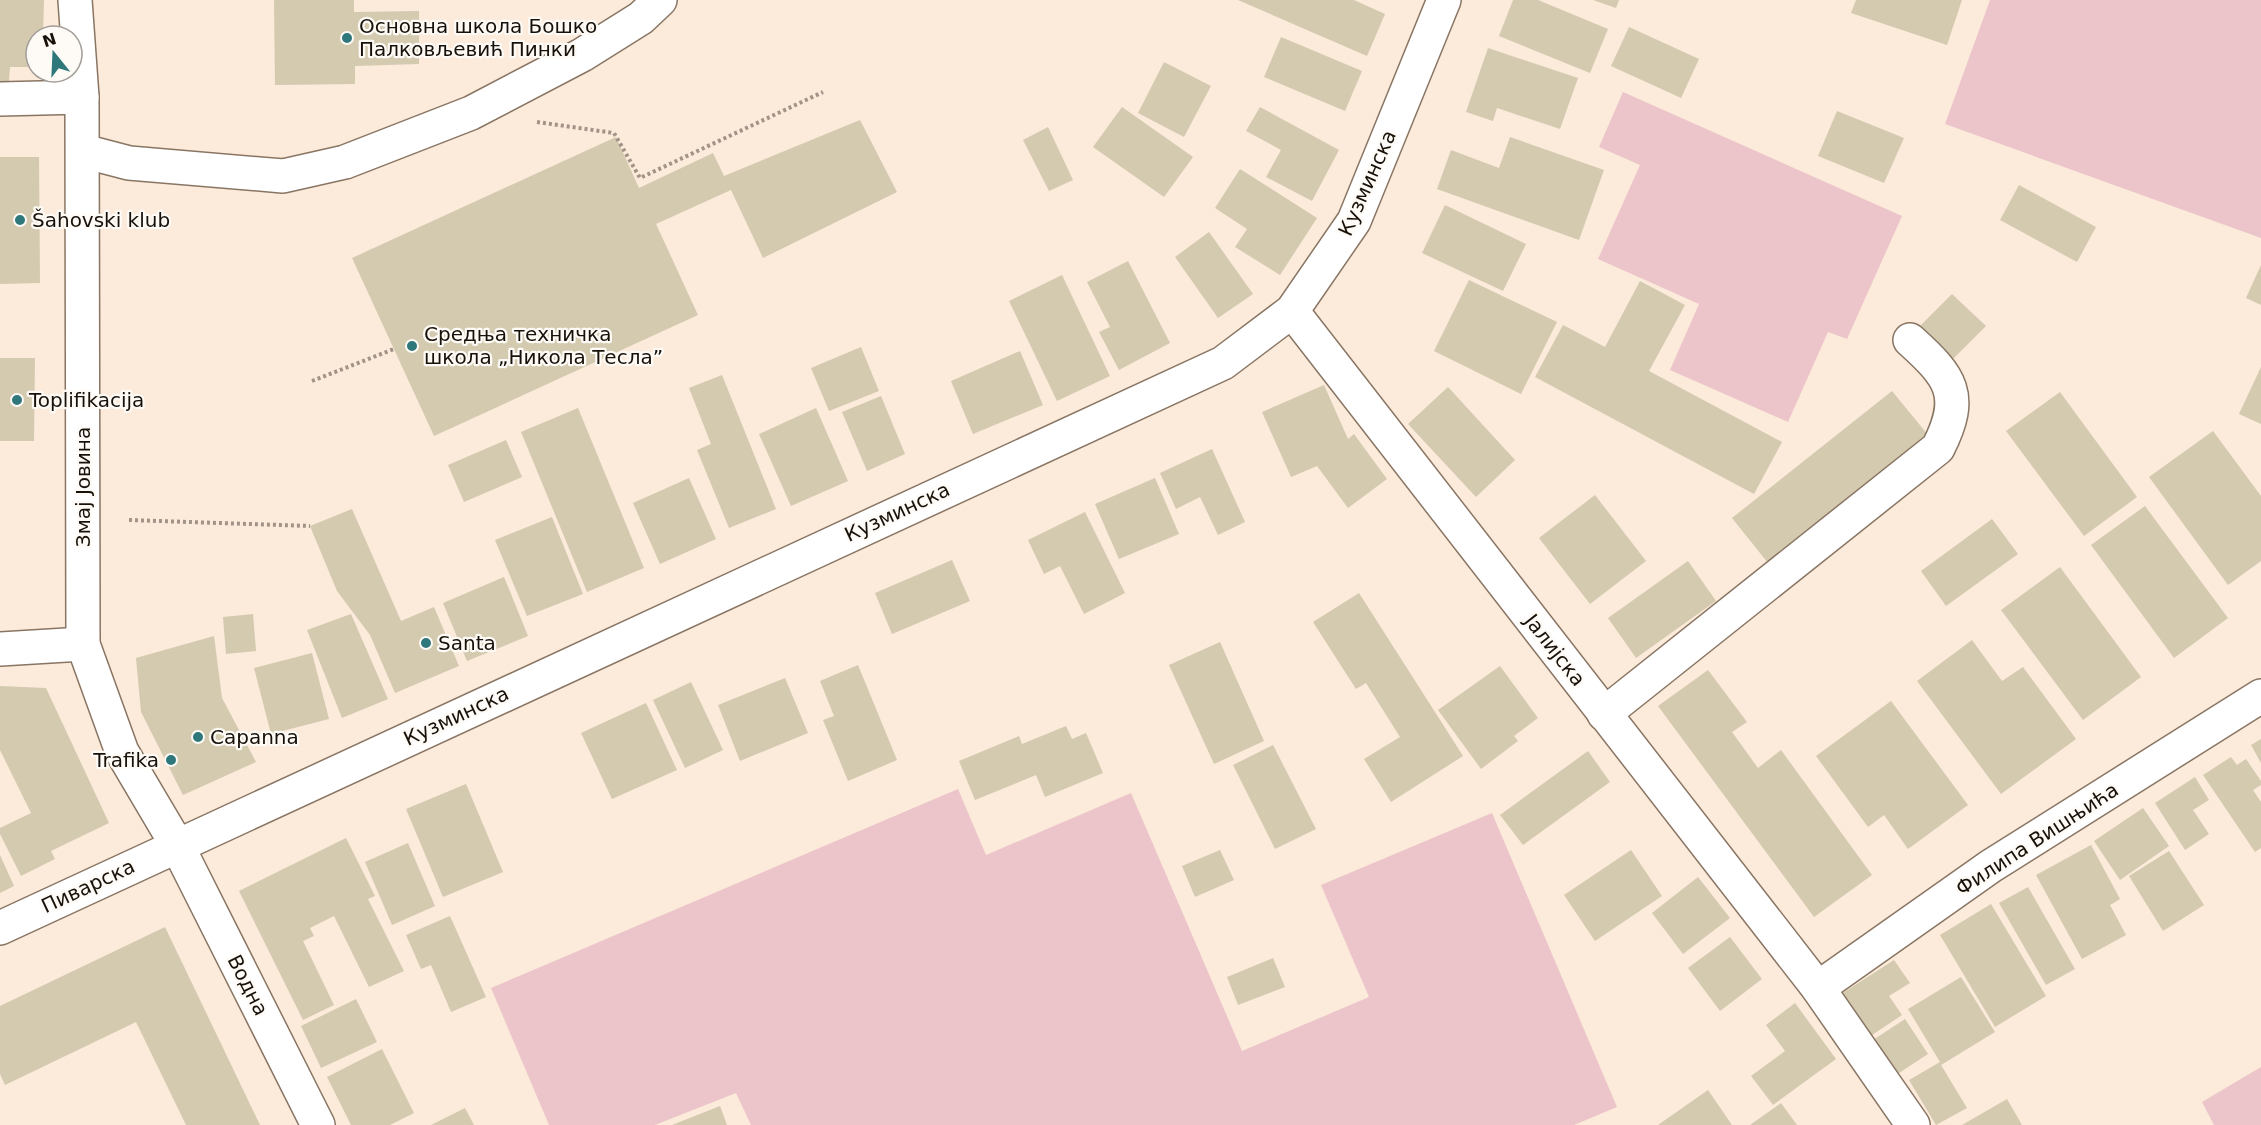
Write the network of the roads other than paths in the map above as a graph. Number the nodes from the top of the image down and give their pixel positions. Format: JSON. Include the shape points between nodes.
{"nodes":[{"id":1,"x":75,"y":0,"type":"edge"},
{"id":2,"x":660,"y":0,"type":"edge"},
{"id":3,"x":1444,"y":0,"type":"edge"},
{"id":4,"x":82,"y":97,"type":"junction"},
{"id":5,"x":0,"y":99,"type":"edge"},
{"id":6,"x":83,"y":151,"type":"junction"},
{"id":7,"x":1292,"y":311,"type":"junction"},
{"id":8,"x":1910,"y":340,"type":"dead end"},
{"id":9,"x":83,"y":644,"type":"junction"},
{"id":10,"x":0,"y":649,"type":"edge"},
{"id":11,"x":2261,"y":696,"type":"edge"},
{"id":12,"x":1604,"y":714,"type":"junction"},
{"id":13,"x":177,"y":844,"type":"junction"},
{"id":14,"x":0,"y":928,"type":"edge"},
{"id":15,"x":1818,"y":988,"type":"junction"},
{"id":16,"x":1906,"y":1122,"type":"edge"},
{"id":17,"x":318,"y":1125,"type":"edge"}],
"edges":[{"from":1,"to":4,"type":"street","name":"Змај Јовина"},
{"from":2,"to":6,"type":"street","via":[[641,18],[582,55],[471,113],[345,162],[283,176],[129,163]]},
{"from":3,"to":7,"type":"street","name":"Кузминска","via":[[1354,221]]},
{"from":4,"to":5,"type":"street"},
{"from":4,"to":6,"type":"street","name":"Змај Јовина"},
{"from":6,"to":9,"type":"street","name":"Змај Јовина"},
{"from":7,"to":12,"type":"street","name":"Јалијска"},
{"from":7,"to":13,"type":"street","name":"Кузминска","via":[[1223,363]]},
{"from":8,"to":12,"type":"street","via":[[1940,367],[1950,389],[1953,412],[1938,448]]},
{"from":9,"to":10,"type":"street"},
{"from":9,"to":13,"type":"street","name":"Змај Јовина","via":[[122,752]]},
{"from":11,"to":15,"type":"street","name":"Филипа Вишњића","via":[[1991,866]]},
{"from":12,"to":15,"type":"street","name":"Јалијска"},
{"from":13,"to":14,"type":"street","name":"Пиварска"},
{"from":13,"to":17,"type":"street","name":"Водна"},
{"from":15,"to":16,"type":"street","name":"Јалијска"}]}
